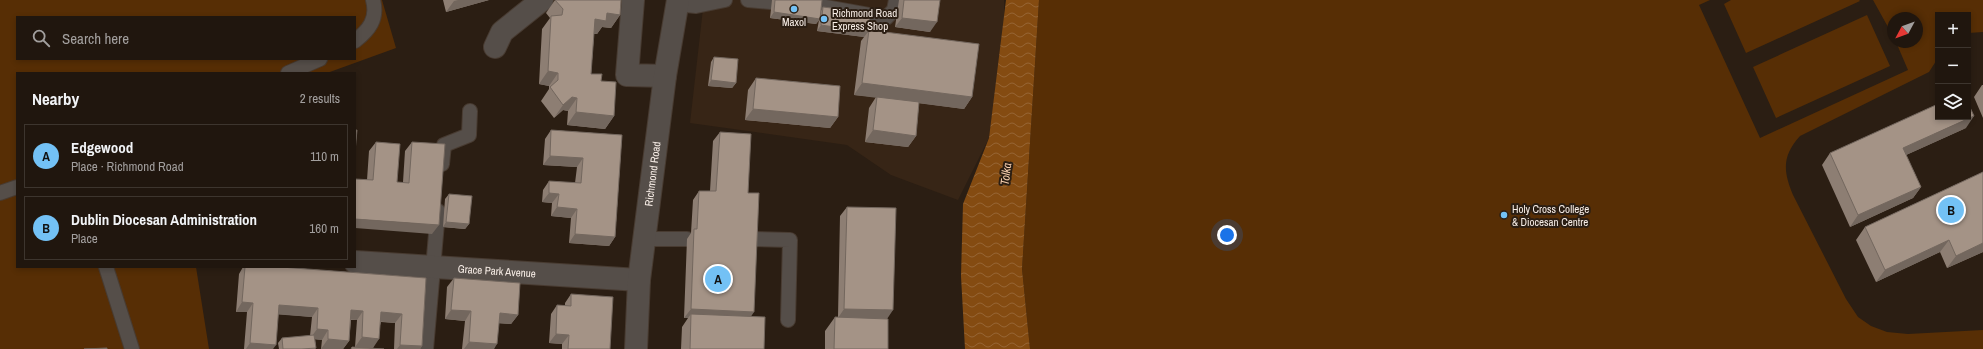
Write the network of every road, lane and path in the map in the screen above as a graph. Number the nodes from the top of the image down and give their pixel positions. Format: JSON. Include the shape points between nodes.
{"nodes":[{"id":1,"x":373,"y":0,"type":"edge"},
{"id":2,"x":542,"y":0,"type":"edge"},
{"id":3,"x":633,"y":0,"type":"edge"},
{"id":4,"x":725,"y":0,"type":"edge"},
{"id":5,"x":748,"y":0,"type":"edge"},
{"id":6,"x":896,"y":0,"type":"edge"},
{"id":7,"x":677,"y":2,"type":"edge"},
{"id":8,"x":356,"y":40,"type":"edge"},
{"id":9,"x":495,"y":47,"type":"dead end"},
{"id":10,"x":318,"y":60,"type":"edge"},
{"id":11,"x":290,"y":72,"type":"edge"},
{"id":12,"x":665,"y":76,"type":"junction"},
{"id":13,"x":470,"y":111,"type":"dead end"},
{"id":14,"x":441,"y":176,"type":"edge"},
{"id":15,"x":16,"y":187,"type":"edge"},
{"id":16,"x":0,"y":194,"type":"edge"},
{"id":17,"x":439,"y":199,"type":"edge"},
{"id":18,"x":687,"y":238,"type":"dead end"},
{"id":19,"x":645,"y":239,"type":"junction"},
{"id":20,"x":751,"y":239,"type":"edge"},
{"id":21,"x":356,"y":262,"type":"edge"},
{"id":22,"x":433,"y":267,"type":"junction"},
{"id":23,"x":106,"y":268,"type":"edge"},
{"id":24,"x":639,"y":280,"type":"junction"},
{"id":25,"x":788,"y":320,"type":"dead end"},
{"id":26,"x":132,"y":349,"type":"edge"},
{"id":27,"x":426,"y":349,"type":"edge"},
{"id":28,"x":636,"y":349,"type":"edge"}],
"edges":[{"from":1,"to":8,"type":"lane","via":[[376,10],[368,32]]},
{"from":2,"to":9,"type":"street","via":[[502,32]]},
{"from":3,"to":12,"type":"street","via":[[627,75]]},
{"from":4,"to":7,"type":"lane","via":[[696,6]]},
{"from":5,"to":6,"type":"lane","via":[[824,7],[886,18],[894,10]]},
{"from":7,"to":12,"type":"street","name":"Richmond Road"},
{"from":10,"to":11,"type":"lane"},
{"from":12,"to":19,"type":"street","name":"Richmond Road"},
{"from":13,"to":14,"type":"lane","via":[[469,135],[444,145]]},
{"from":15,"to":16,"type":"lane"},
{"from":17,"to":22,"type":"lane"},
{"from":18,"to":19,"type":"lane"},
{"from":19,"to":24,"type":"street","name":"Richmond Road"},
{"from":20,"to":25,"type":"lane","via":[[790,240]]},
{"from":21,"to":22,"type":"street","name":"Grace Park Avenue"},
{"from":22,"to":24,"type":"street","name":"Grace Park Avenue"},
{"from":22,"to":27,"type":"lane"},
{"from":23,"to":26,"type":"lane"},
{"from":24,"to":28,"type":"street","name":"Richmond Road"}]}
